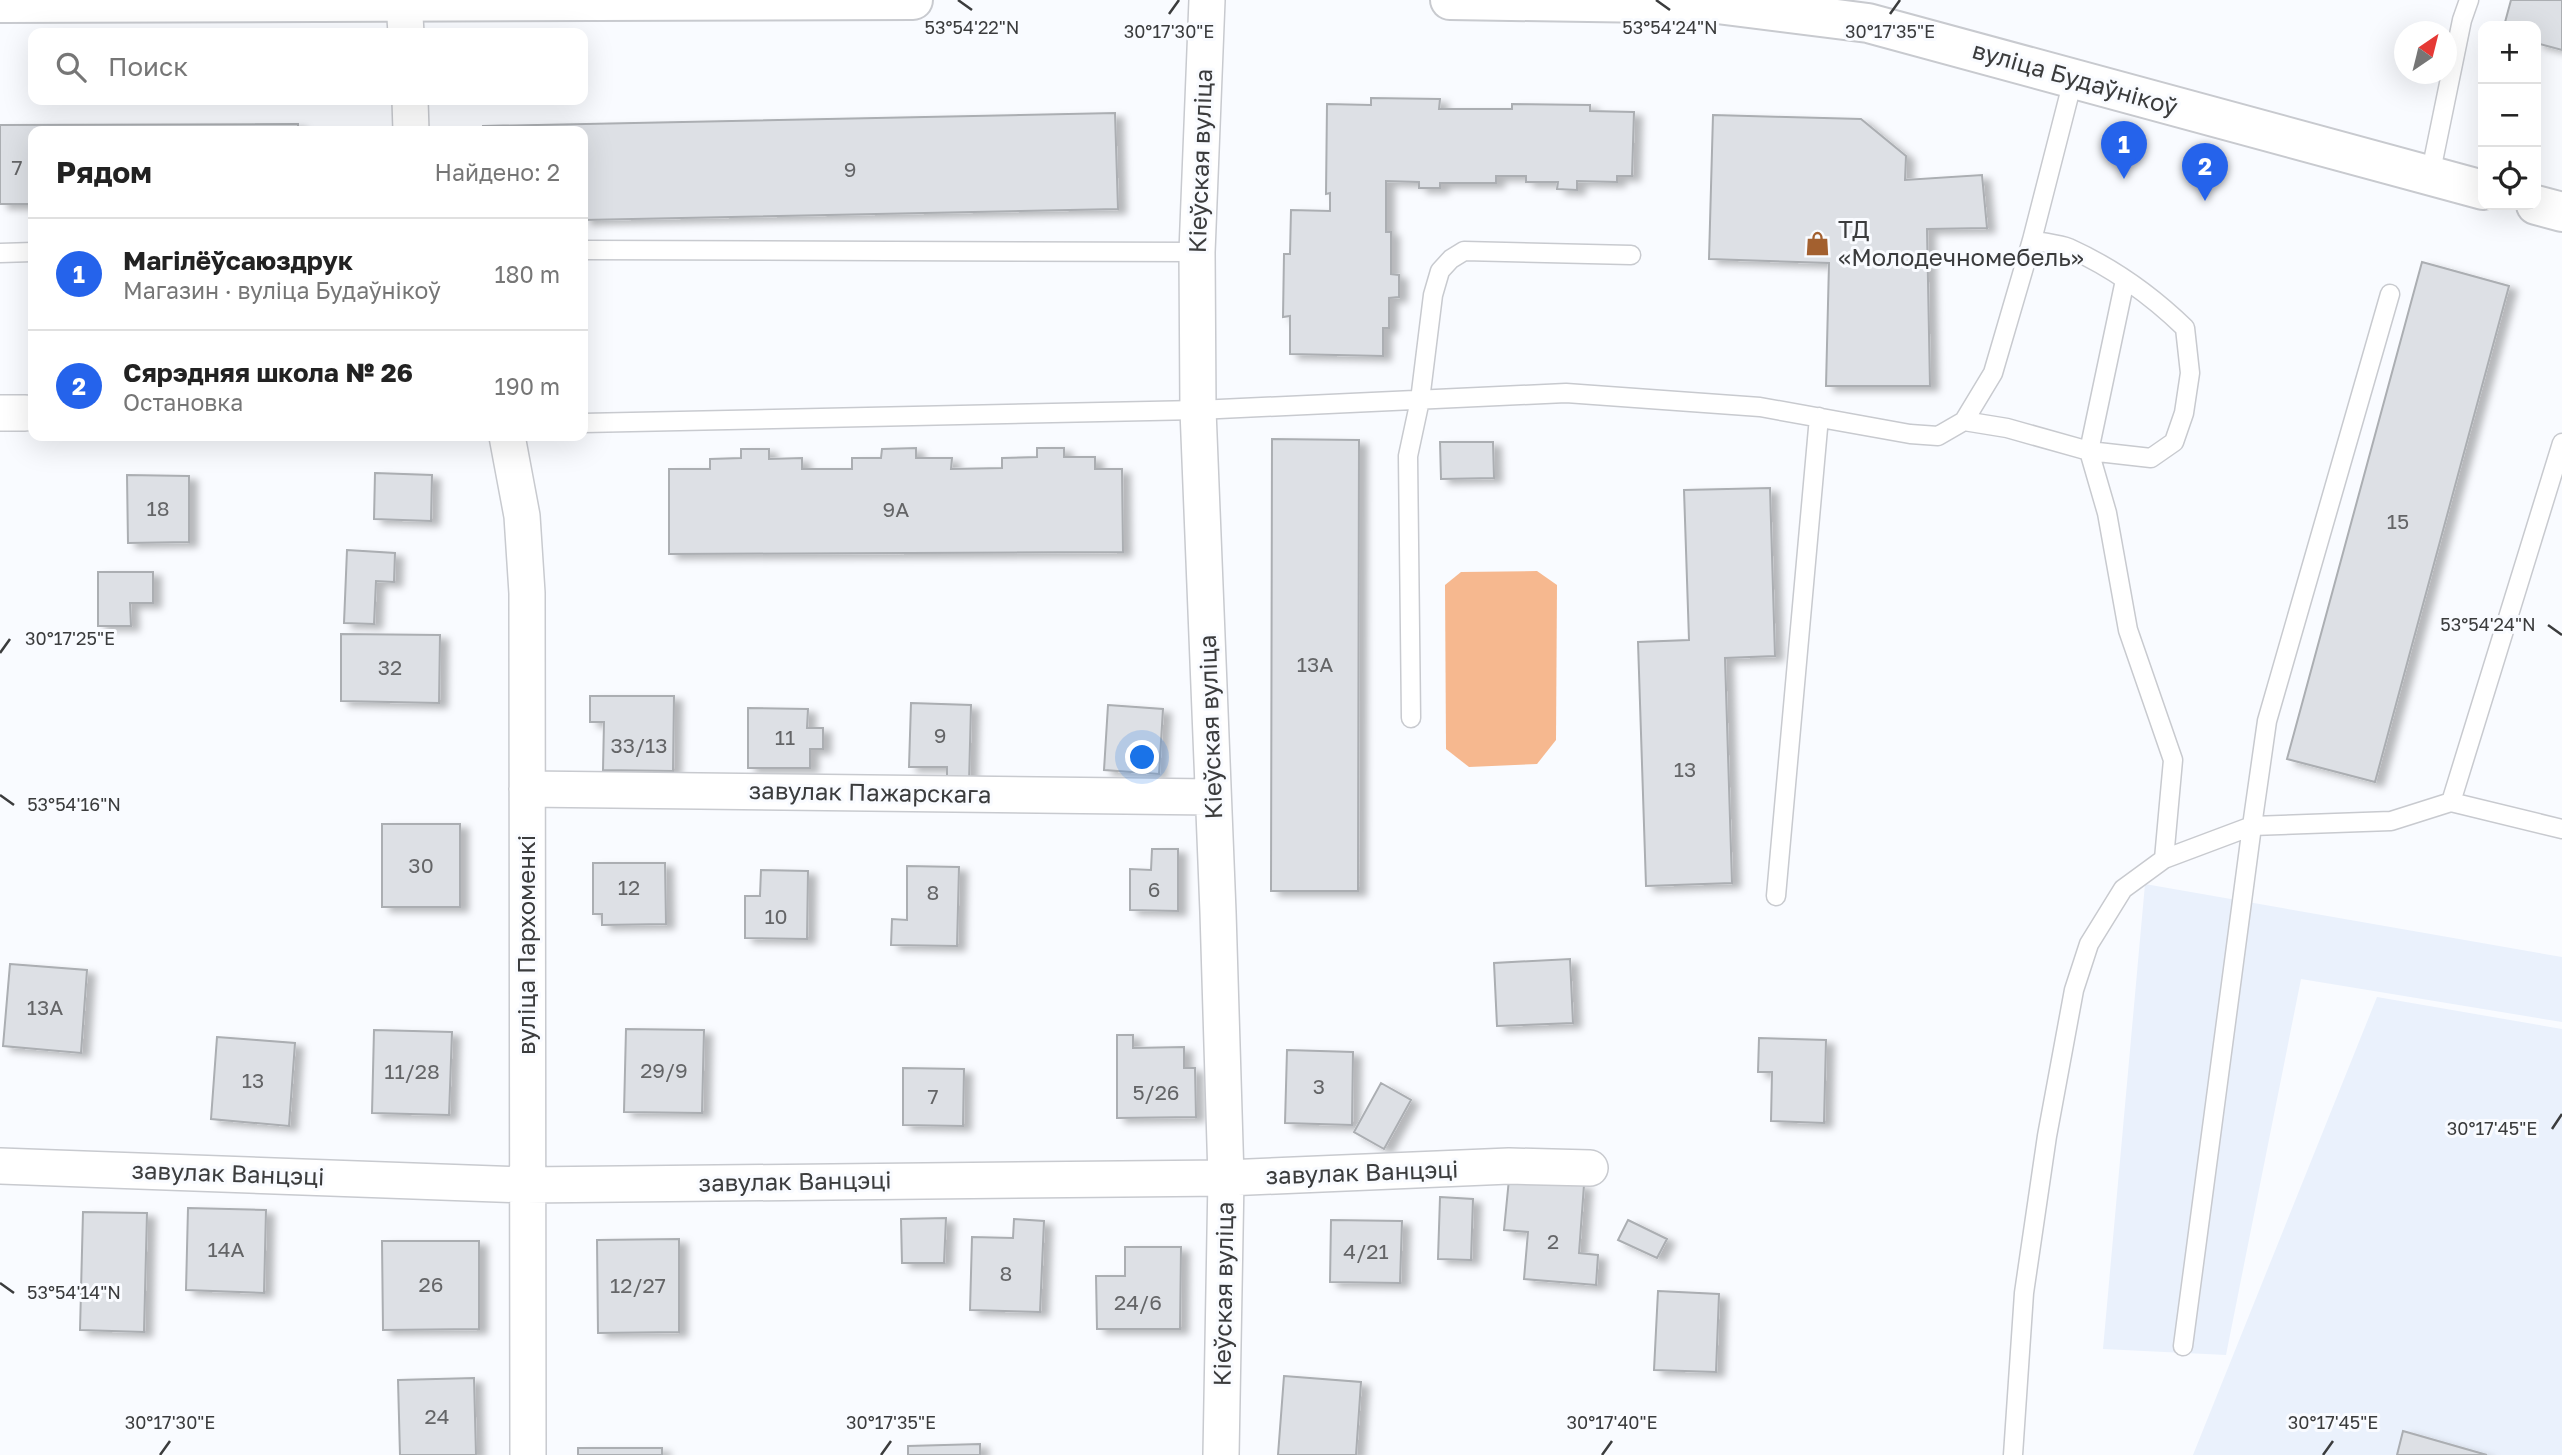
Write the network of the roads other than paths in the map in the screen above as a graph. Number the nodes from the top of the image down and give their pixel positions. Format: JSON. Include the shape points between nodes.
{"nodes":[{"id":1,"x":913,"y":0,"type":"edge"},
{"id":2,"x":1207,"y":0,"type":"edge"},
{"id":3,"x":1450,"y":0,"type":"edge"},
{"id":4,"x":2469,"y":0,"type":"edge"},
{"id":5,"x":0,"y":3,"type":"edge"},
{"id":6,"x":405,"y":12,"type":"edge"},
{"id":7,"x":2073,"y":80,"type":"junction"},
{"id":8,"x":410,"y":105,"type":"edge"},
{"id":9,"x":411,"y":126,"type":"edge"},
{"id":10,"x":2430,"y":176,"type":"junction"},
{"id":11,"x":2478,"y":189,"type":"edge"},
{"id":12,"x":2541,"y":206,"type":"edge"},
{"id":13,"x":2562,"y":212,"type":"edge"},
{"id":14,"x":2032,"y":240,"type":"junction"},
{"id":15,"x":588,"y":250,"type":"edge"},
{"id":16,"x":28,"y":252,"type":"edge"},
{"id":17,"x":1197,"y":252,"type":"junction"},
{"id":18,"x":0,"y":253,"type":"edge"},
{"id":19,"x":1632,"y":255,"type":"dead end"},
{"id":20,"x":2125,"y":280,"type":"junction"},
{"id":21,"x":2390,"y":294,"type":"dead end"},
{"id":22,"x":1420,"y":400,"type":"junction"},
{"id":23,"x":1198,"y":410,"type":"junction"},
{"id":24,"x":1819,"y":417,"type":"junction"},
{"id":25,"x":1964,"y":421,"type":"junction"},
{"id":26,"x":588,"y":423,"type":"edge"},
{"id":27,"x":508,"y":441,"type":"edge"},
{"id":28,"x":2562,"y":443,"type":"edge"},
{"id":29,"x":2089,"y":451,"type":"junction"},
{"id":30,"x":1411,"y":718,"type":"dead end"},
{"id":31,"x":527,"y":789,"type":"junction"},
{"id":32,"x":1213,"y":797,"type":"junction"},
{"id":33,"x":2451,"y":802,"type":"junction"},
{"id":34,"x":2252,"y":827,"type":"junction"},
{"id":35,"x":2562,"y":829,"type":"edge"},
{"id":36,"x":2164,"y":859,"type":"junction"},
{"id":37,"x":1776,"y":896,"type":"dead end"},
{"id":38,"x":0,"y":1166,"type":"edge"},
{"id":39,"x":1590,"y":1168,"type":"dead end"},
{"id":40,"x":1226,"y":1178,"type":"junction"},
{"id":41,"x":526,"y":1185,"type":"junction"},
{"id":42,"x":2183,"y":1346,"type":"dead end"},
{"id":43,"x":528,"y":1455,"type":"edge"},
{"id":44,"x":1221,"y":1455,"type":"edge"},
{"id":45,"x":2013,"y":1455,"type":"edge"}],
"edges":[{"from":1,"to":6,"type":"main road"},
{"from":2,"to":17,"type":"street","name":"Кіеўская вуліца"},
{"from":3,"to":7,"type":"main road","name":"вуліца Будаўнікоў","via":[[1717,4],[1868,23]]},
{"from":4,"to":10,"type":"lane"},
{"from":5,"to":6,"type":"main road"},
{"from":7,"to":10,"type":"main road","name":"вуліца Будаўнікоў"},
{"from":7,"to":14,"type":"lane"},
{"from":8,"to":9,"type":"street"},
{"from":10,"to":11,"type":"main road","name":"вуліца Будаўнікоў"},
{"from":12,"to":13,"type":"main road"},
{"from":14,"to":20,"type":"lane","via":[[2067,248]]},
{"from":14,"to":25,"type":"lane","via":[[1993,373]]},
{"from":15,"to":17,"type":"lane"},
{"from":16,"to":18,"type":"lane"},
{"from":17,"to":23,"type":"street","name":"Кіеўская вуліца"},
{"from":19,"to":22,"type":"lane","via":[[1464,251],[1451,259],[1440,271],[1433,295]]},
{"from":20,"to":29,"type":"lane"},
{"from":20,"to":29,"type":"lane","via":[[2185,328],[2190,373],[2184,413],[2174,442],[2151,458]]},
{"from":21,"to":34,"type":"lane","via":[[2267,721]]},
{"from":22,"to":23,"type":"lane"},
{"from":22,"to":24,"type":"lane","via":[[1566,393],[1760,407]]},
{"from":22,"to":30,"type":"lane","via":[[1408,456]]},
{"from":23,"to":26,"type":"lane"},
{"from":23,"to":32,"type":"street","name":"Кіеўская вуліца"},
{"from":24,"to":25,"type":"lane","via":[[1938,436]]},
{"from":24,"to":37,"type":"lane"},
{"from":25,"to":29,"type":"lane"},
{"from":27,"to":31,"type":"street","name":"вуліца Пархоменкі","via":[[523,516]]},
{"from":28,"to":33,"type":"lane"},
{"from":29,"to":36,"type":"lane","via":[[2107,513],[2128,630],[2173,760]]},
{"from":31,"to":32,"type":"street","name":"завулак Пажарскага"},
{"from":31,"to":41,"type":"street","name":"вуліца Пархоменкі"},
{"from":32,"to":40,"type":"street","name":"Кіеўская вуліца"},
{"from":33,"to":34,"type":"lane","via":[[2391,821]]},
{"from":33,"to":35,"type":"lane"},
{"from":34,"to":36,"type":"lane"},
{"from":34,"to":42,"type":"lane"},
{"from":36,"to":45,"type":"lane","via":[[2123,890],[2089,944],[2074,990],[2024,1293]]},
{"from":38,"to":41,"type":"street","name":"завулак Ванцэці"},
{"from":39,"to":40,"type":"street","name":"завулак Ванцэці"},
{"from":40,"to":41,"type":"street","name":"завулак Ванцэці"},
{"from":40,"to":44,"type":"street","name":"Кіеўская вуліца"},
{"from":41,"to":43,"type":"street","name":"вуліца Пархоменкі"}]}
